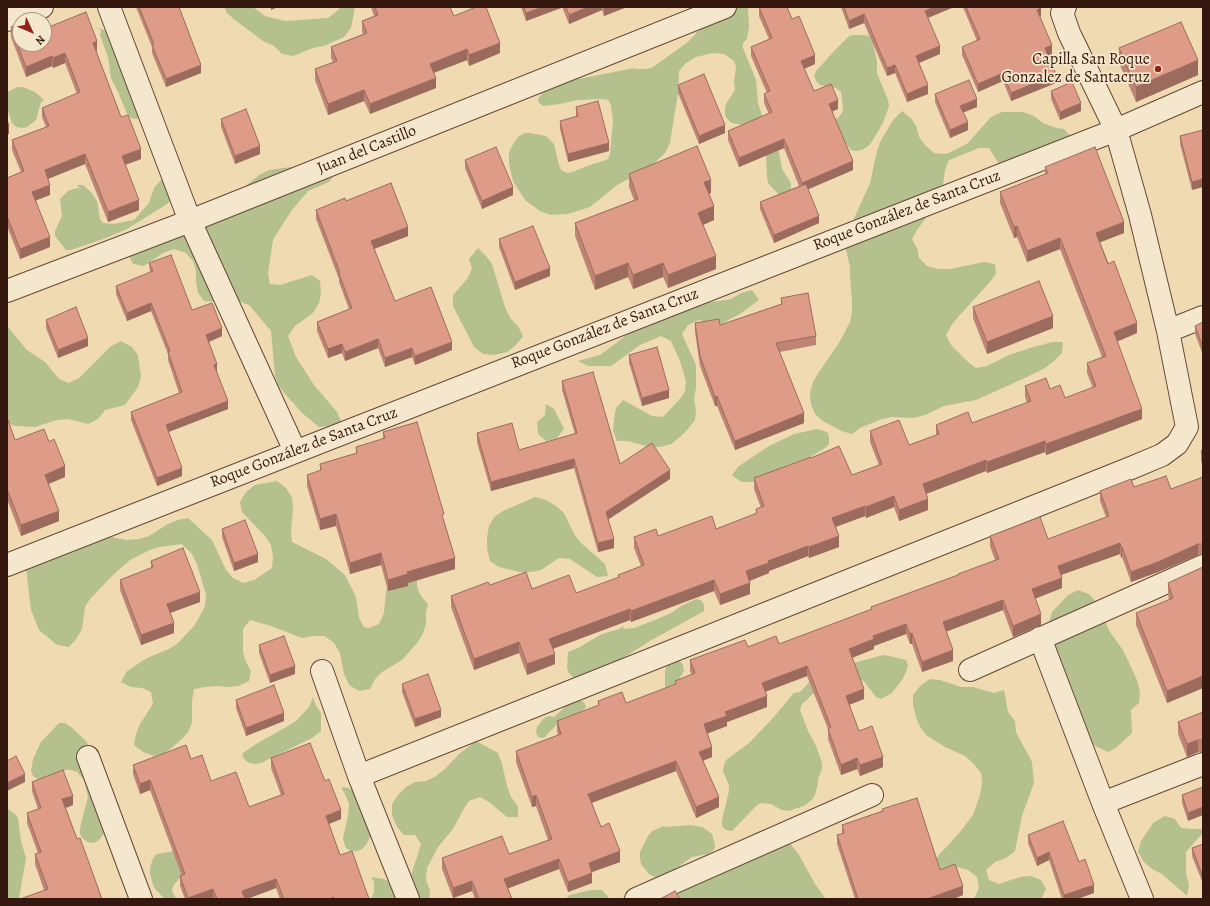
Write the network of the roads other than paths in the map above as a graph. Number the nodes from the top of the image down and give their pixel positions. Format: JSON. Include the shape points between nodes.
{"nodes":[{"id":1,"x":42,"y":7,"type":"edge"},
{"id":2,"x":109,"y":7,"type":"edge"},
{"id":3,"x":725,"y":7,"type":"edge"},
{"id":4,"x":1065,"y":7,"type":"edge"},
{"id":5,"x":7,"y":20,"type":"edge"},
{"id":6,"x":1203,"y":92,"type":"edge"},
{"id":7,"x":1116,"y":130,"type":"junction"},
{"id":8,"x":190,"y":221,"type":"junction"},
{"id":9,"x":7,"y":291,"type":"edge"},
{"id":10,"x":1203,"y":317,"type":"edge"},
{"id":11,"x":1168,"y":331,"type":"junction"},
{"id":12,"x":1195,"y":428,"type":"edge"},
{"id":13,"x":295,"y":451,"type":"junction"},
{"id":14,"x":7,"y":565,"type":"edge"},
{"id":15,"x":1203,"y":566,"type":"edge"},
{"id":16,"x":1040,"y":638,"type":"junction"},
{"id":17,"x":970,"y":670,"type":"dead end"},
{"id":18,"x":322,"y":671,"type":"dead end"},
{"id":19,"x":88,"y":757,"type":"dead end"},
{"id":20,"x":1203,"y":764,"type":"edge"},
{"id":21,"x":359,"y":776,"type":"junction"},
{"id":22,"x":872,"y":795,"type":"dead end"},
{"id":23,"x":1103,"y":803,"type":"junction"},
{"id":24,"x":142,"y":899,"type":"edge"},
{"id":25,"x":408,"y":899,"type":"edge"},
{"id":26,"x":636,"y":899,"type":"edge"},
{"id":27,"x":1142,"y":899,"type":"edge"}],
"edges":[{"from":1,"to":5,"type":"street"},
{"from":2,"to":8,"type":"street"},
{"from":3,"to":8,"type":"street","name":"Juan del Castillo"},
{"from":4,"to":7,"type":"street","via":[[1062,14],[1069,33]]},
{"from":6,"to":7,"type":"street","name":"Roque González de Santa Cruz"},
{"from":7,"to":11,"type":"street"},
{"from":7,"to":13,"type":"street","name":"Roque González de Santa Cruz"},
{"from":8,"to":9,"type":"street","name":"Juan del Castillo"},
{"from":8,"to":13,"type":"street"},
{"from":10,"to":11,"type":"street"},
{"from":11,"to":12,"type":"street"},
{"from":12,"to":21,"type":"street","via":[[1162,455],[1132,468]]},
{"from":13,"to":14,"type":"street","name":"Roque González de Santa Cruz"},
{"from":15,"to":16,"type":"street"},
{"from":16,"to":17,"type":"street"},
{"from":16,"to":23,"type":"street"},
{"from":18,"to":21,"type":"street"},
{"from":19,"to":24,"type":"street"},
{"from":20,"to":23,"type":"street"},
{"from":21,"to":25,"type":"street"},
{"from":22,"to":26,"type":"street"},
{"from":23,"to":27,"type":"street"}]}
